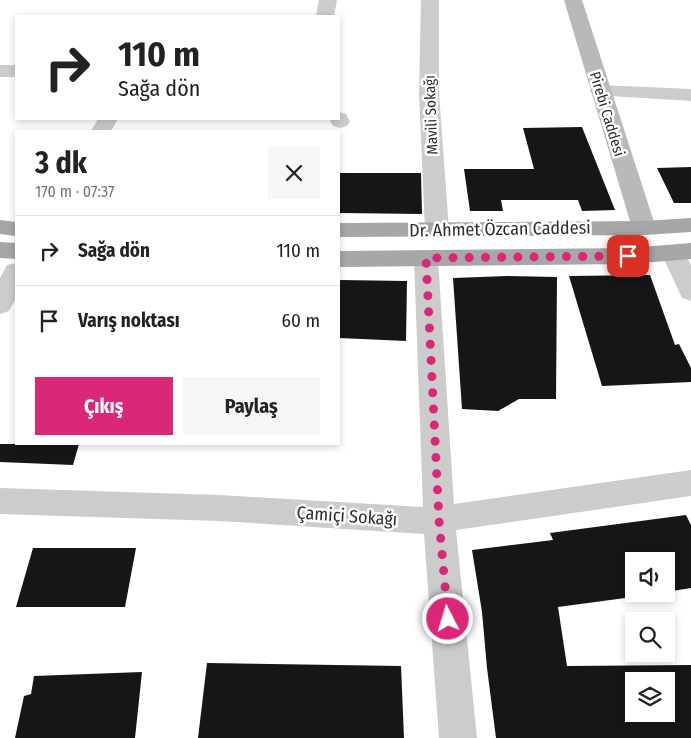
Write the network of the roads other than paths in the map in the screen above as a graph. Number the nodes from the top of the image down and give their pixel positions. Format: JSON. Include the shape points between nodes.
{"nodes":[{"id":1,"x":328,"y":0,"type":"edge"},
{"id":2,"x":430,"y":0,"type":"edge"},
{"id":3,"x":573,"y":0,"type":"edge"},
{"id":4,"x":325,"y":15,"type":"edge"},
{"id":5,"x":600,"y":91,"type":"junction"},
{"id":6,"x":691,"y":95,"type":"edge"},
{"id":7,"x":691,"y":225,"type":"edge"},
{"id":8,"x":0,"y":227,"type":"edge"},
{"id":9,"x":644,"y":228,"type":"junction"},
{"id":10,"x":15,"y":229,"type":"edge"},
{"id":11,"x":340,"y":230,"type":"edge"},
{"id":12,"x":437,"y":230,"type":"junction"},
{"id":13,"x":0,"y":250,"type":"edge"},
{"id":14,"x":15,"y":251,"type":"edge"},
{"id":15,"x":682,"y":252,"type":"edge"},
{"id":16,"x":340,"y":258,"type":"edge"},
{"id":17,"x":426,"y":258,"type":"junction"},
{"id":18,"x":15,"y":273,"type":"edge"},
{"id":19,"x":691,"y":292,"type":"edge"},
{"id":20,"x":0,"y":306,"type":"edge"},
{"id":21,"x":691,"y":482,"type":"edge"},
{"id":22,"x":0,"y":501,"type":"edge"},
{"id":23,"x":439,"y":520,"type":"junction"},
{"id":24,"x":458,"y":738,"type":"edge"}],
"edges":[{"from":1,"to":4,"type":"street"},
{"from":2,"to":12,"type":"street","name":"Mavili Sokağı","via":[[429,93]]},
{"from":3,"to":5,"type":"street","name":"Pirebi Caddesi"},
{"from":5,"to":6,"type":"street"},
{"from":5,"to":9,"type":"street","name":"Pirebi Caddesi"},
{"from":7,"to":9,"type":"main road","name":"Dr. Ahmet Özcan Caddesi"},
{"from":8,"to":10,"type":"main road"},
{"from":9,"to":12,"type":"main road","name":"Dr. Ahmet Özcan Caddesi"},
{"from":11,"to":12,"type":"main road","name":"Dr. Ahmet Özcan Caddesi"},
{"from":13,"to":14,"type":"main road"},
{"from":15,"to":17,"type":"main road","name":"Dr. Ahmet Özcan Caddesi","via":[[628,256]]},
{"from":15,"to":19,"type":"street"},
{"from":16,"to":17,"type":"main road","name":"Dr. Ahmet Özcan Caddesi"},
{"from":17,"to":23,"type":"street"},
{"from":18,"to":20,"type":"street"},
{"from":21,"to":23,"type":"street","name":"Çamiçi Sokağı"},
{"from":22,"to":23,"type":"street","name":"Çamiçi Sokağı"},
{"from":23,"to":24,"type":"street"}]}
